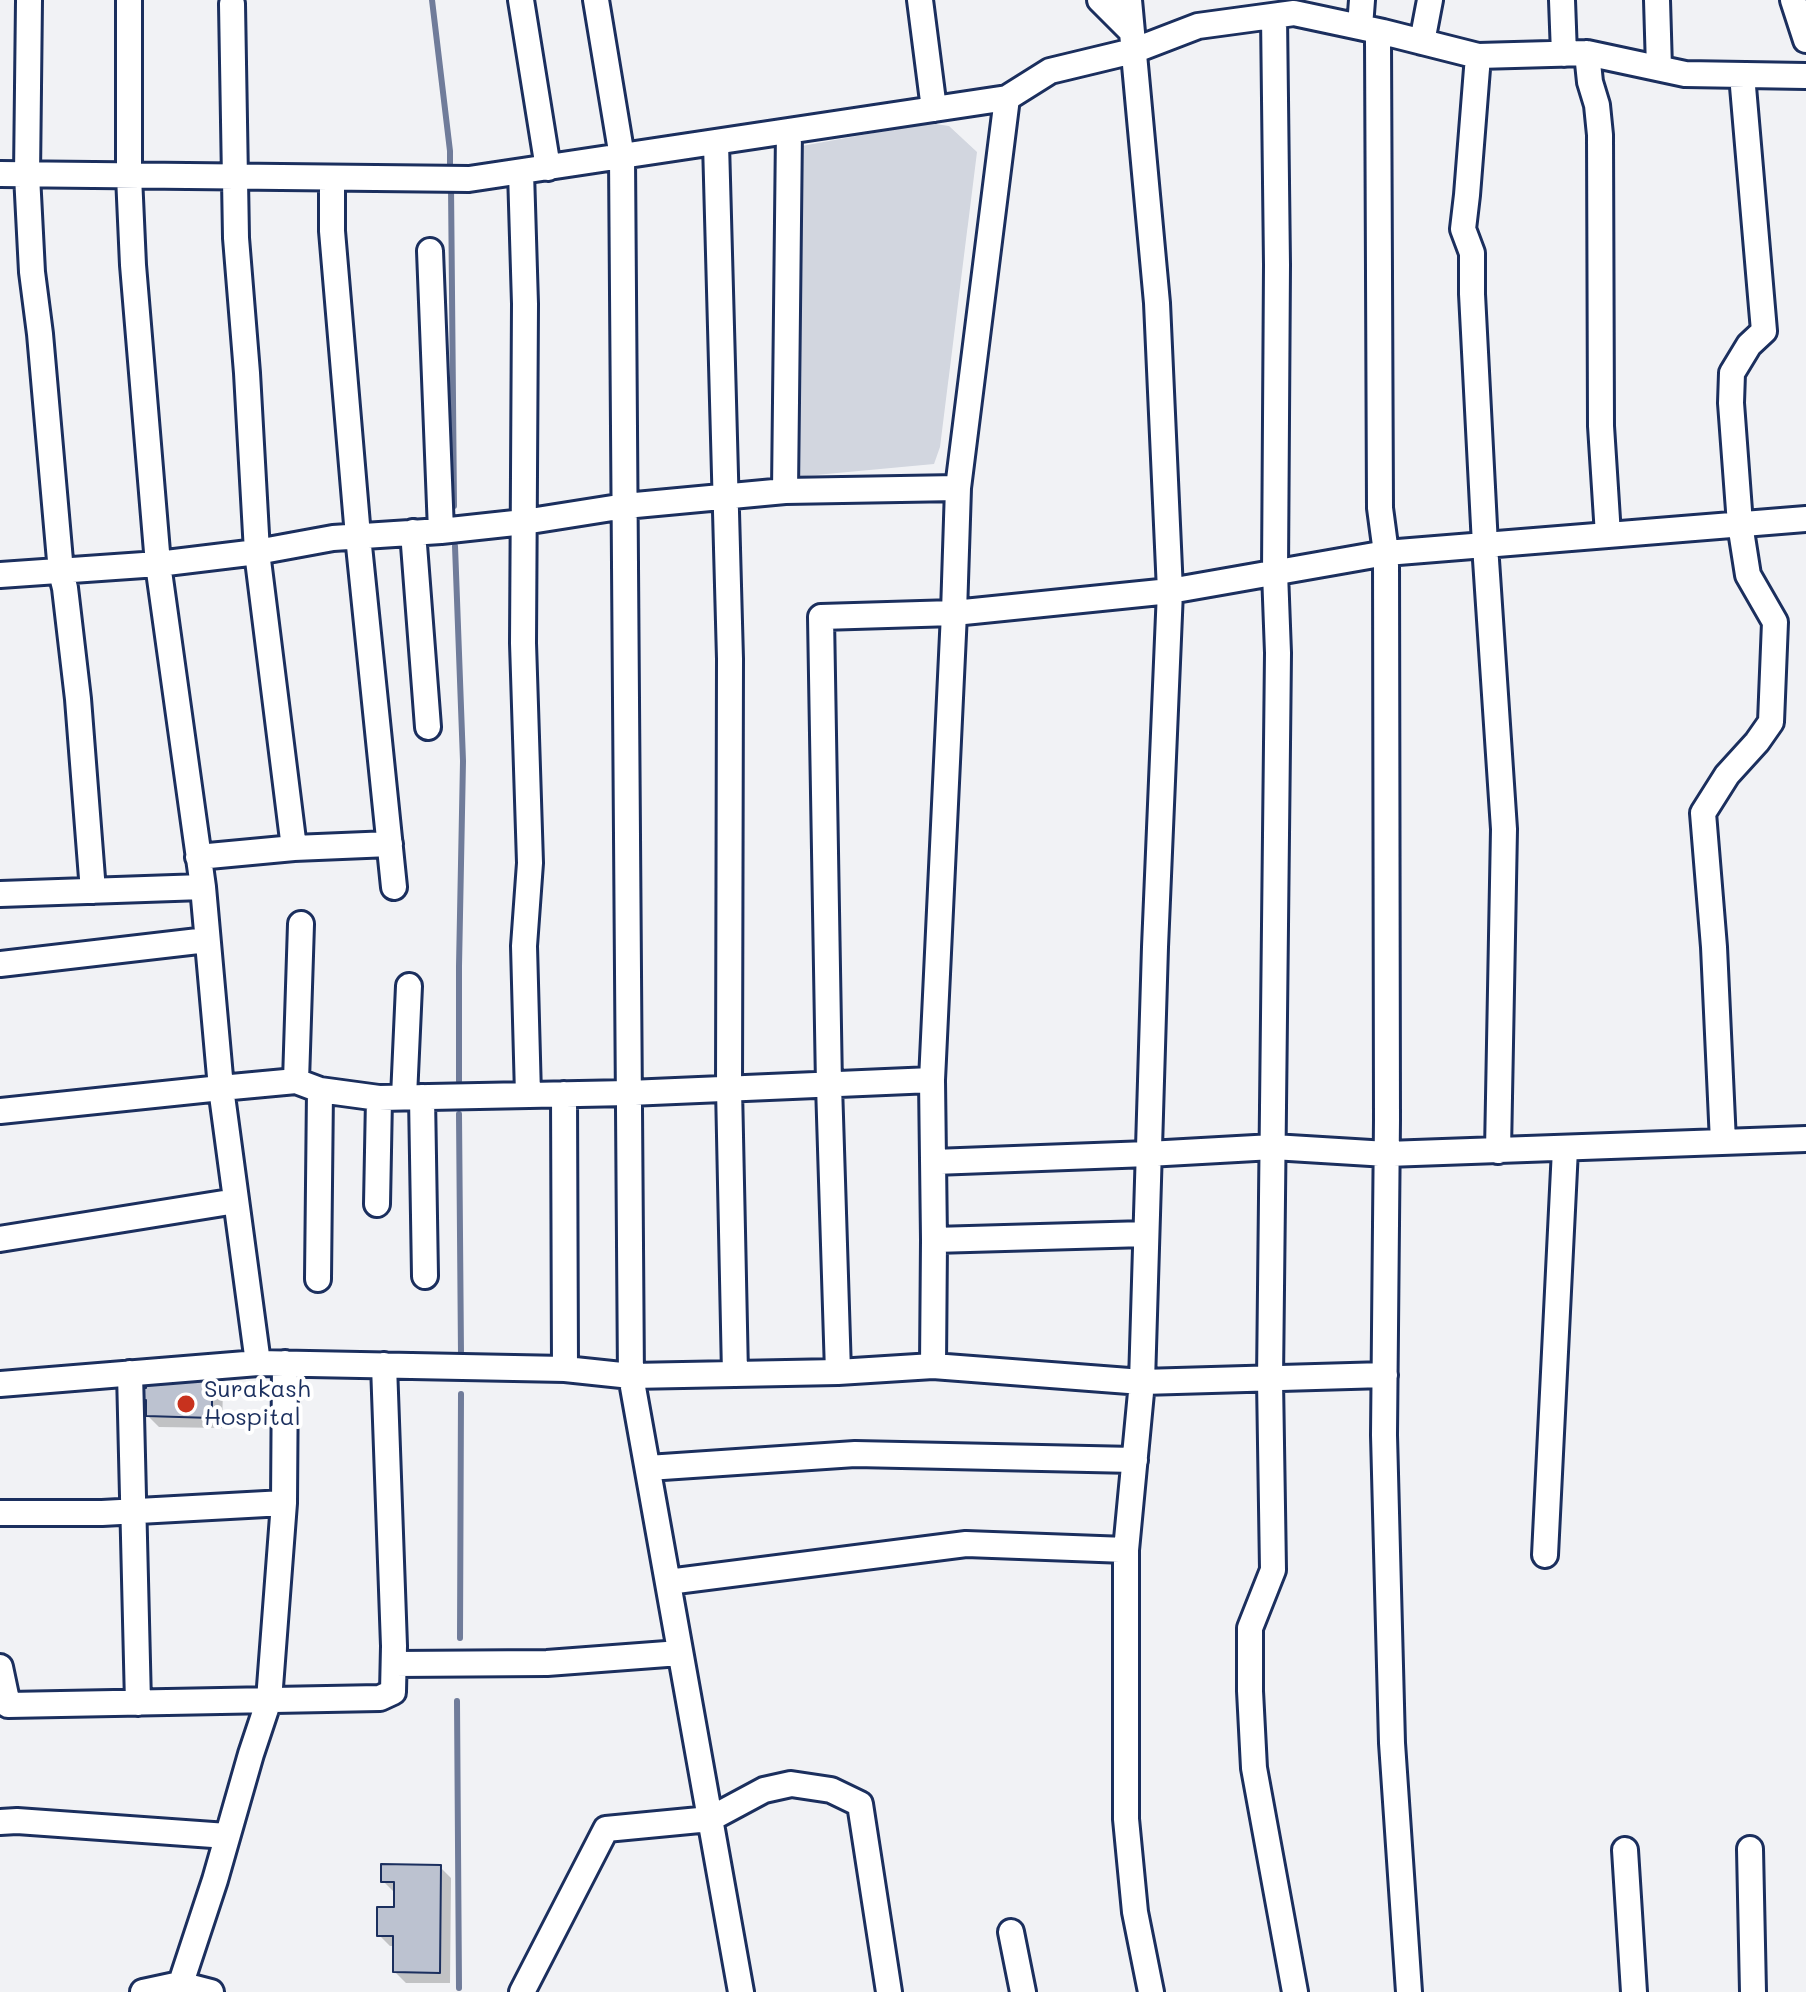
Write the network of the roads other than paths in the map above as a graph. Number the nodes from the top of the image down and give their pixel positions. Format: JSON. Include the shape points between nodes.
{"nodes":[{"id":1,"x":29,"y":0,"type":"edge"},
{"id":2,"x":129,"y":0,"type":"edge"},
{"id":3,"x":521,"y":0,"type":"edge"},
{"id":4,"x":596,"y":0,"type":"edge"},
{"id":5,"x":920,"y":0,"type":"edge"},
{"id":6,"x":1100,"y":0,"type":"edge"},
{"id":7,"x":1129,"y":0,"type":"edge"},
{"id":8,"x":1362,"y":0,"type":"edge"},
{"id":9,"x":1430,"y":0,"type":"edge"},
{"id":10,"x":1562,"y":0,"type":"edge"},
{"id":11,"x":1657,"y":0,"type":"edge"},
{"id":12,"x":1793,"y":0,"type":"edge"},
{"id":13,"x":232,"y":4,"type":"dead end"},
{"id":14,"x":1288,"y":10,"type":"edge"},
{"id":15,"x":1372,"y":29,"type":"junction"},
{"id":16,"x":1806,"y":40,"type":"edge"},
{"id":17,"x":1132,"y":41,"type":"junction"},
{"id":18,"x":1422,"y":42,"type":"junction"},
{"id":19,"x":1575,"y":54,"type":"junction"},
{"id":20,"x":1478,"y":56,"type":"junction"},
{"id":21,"x":1659,"y":68,"type":"junction"},
{"id":22,"x":1742,"y":75,"type":"junction"},
{"id":23,"x":1806,"y":76,"type":"edge"},
{"id":24,"x":1007,"y":98,"type":"junction"},
{"id":25,"x":934,"y":109,"type":"junction"},
{"id":26,"x":789,"y":131,"type":"junction"},
{"id":27,"x":716,"y":143,"type":"junction"},
{"id":28,"x":622,"y":157,"type":"junction"},
{"id":29,"x":548,"y":168,"type":"junction"},
{"id":30,"x":521,"y":172,"type":"junction"},
{"id":31,"x":0,"y":174,"type":"edge"},
{"id":32,"x":27,"y":175,"type":"junction"},
{"id":33,"x":129,"y":176,"type":"junction"},
{"id":34,"x":235,"y":177,"type":"junction"},
{"id":35,"x":332,"y":178,"type":"junction"},
{"id":36,"x":430,"y":251,"type":"dead end"},
{"id":37,"x":958,"y":488,"type":"junction"},
{"id":38,"x":785,"y":491,"type":"junction"},
{"id":39,"x":724,"y":497,"type":"junction"},
{"id":40,"x":625,"y":506,"type":"junction"},
{"id":41,"x":1806,"y":519,"type":"edge"},
{"id":42,"x":524,"y":522,"type":"junction"},
{"id":43,"x":1740,"y":524,"type":"junction"},
{"id":44,"x":441,"y":531,"type":"junction"},
{"id":45,"x":413,"y":532,"type":"junction"},
{"id":46,"x":1608,"y":535,"type":"junction"},
{"id":47,"x":358,"y":536,"type":"junction"},
{"id":48,"x":1485,"y":545,"type":"junction"},
{"id":49,"x":257,"y":552,"type":"junction"},
{"id":50,"x":1386,"y":553,"type":"junction"},
{"id":51,"x":158,"y":564,"type":"junction"},
{"id":52,"x":61,"y":572,"type":"junction"},
{"id":53,"x":1275,"y":572,"type":"junction"},
{"id":54,"x":0,"y":575,"type":"edge"},
{"id":55,"x":1170,"y":591,"type":"junction"},
{"id":56,"x":954,"y":613,"type":"junction"},
{"id":57,"x":428,"y":727,"type":"dead end"},
{"id":58,"x":390,"y":844,"type":"junction"},
{"id":59,"x":294,"y":848,"type":"junction"},
{"id":60,"x":198,"y":857,"type":"junction"},
{"id":61,"x":203,"y":887,"type":"junction"},
{"id":62,"x":394,"y":887,"type":"dead end"},
{"id":63,"x":93,"y":891,"type":"junction"},
{"id":64,"x":0,"y":894,"type":"edge"},
{"id":65,"x":301,"y":924,"type":"dead end"},
{"id":66,"x":207,"y":940,"type":"junction"},
{"id":67,"x":0,"y":964,"type":"edge"},
{"id":68,"x":409,"y":986,"type":"dead end"},
{"id":69,"x":932,"y":1080,"type":"junction"},
{"id":70,"x":296,"y":1081,"type":"junction"},
{"id":71,"x":829,"y":1085,"type":"junction"},
{"id":72,"x":221,"y":1088,"type":"junction"},
{"id":73,"x":729,"y":1088,"type":"junction"},
{"id":74,"x":320,"y":1090,"type":"junction"},
{"id":75,"x":629,"y":1093,"type":"junction"},
{"id":76,"x":564,"y":1094,"type":"junction"},
{"id":77,"x":528,"y":1095,"type":"junction"},
{"id":78,"x":413,"y":1097,"type":"junction"},
{"id":79,"x":379,"y":1098,"type":"junction"},
{"id":80,"x":0,"y":1111,"type":"edge"},
{"id":81,"x":1806,"y":1139,"type":"edge"},
{"id":82,"x":1723,"y":1142,"type":"junction"},
{"id":83,"x":1273,"y":1147,"type":"junction"},
{"id":84,"x":1565,"y":1149,"type":"junction"},
{"id":85,"x":1498,"y":1151,"type":"junction"},
{"id":86,"x":1148,"y":1154,"type":"junction"},
{"id":87,"x":1387,"y":1154,"type":"junction"},
{"id":88,"x":934,"y":1162,"type":"junction"},
{"id":89,"x":236,"y":1201,"type":"junction"},
{"id":90,"x":377,"y":1204,"type":"dead end"},
{"id":91,"x":1146,"y":1234,"type":"junction"},
{"id":92,"x":0,"y":1239,"type":"edge"},
{"id":93,"x":934,"y":1240,"type":"junction"},
{"id":94,"x":425,"y":1276,"type":"dead end"},
{"id":95,"x":318,"y":1279,"type":"dead end"},
{"id":96,"x":258,"y":1363,"type":"junction"},
{"id":97,"x":285,"y":1363,"type":"junction"},
{"id":98,"x":384,"y":1365,"type":"junction"},
{"id":99,"x":933,"y":1366,"type":"junction"},
{"id":100,"x":565,"y":1369,"type":"junction"},
{"id":101,"x":838,"y":1372,"type":"junction"},
{"id":102,"x":130,"y":1373,"type":"junction"},
{"id":103,"x":735,"y":1374,"type":"junction"},
{"id":104,"x":1385,"y":1375,"type":"junction"},
{"id":105,"x":631,"y":1376,"type":"junction"},
{"id":106,"x":1270,"y":1380,"type":"junction"},
{"id":107,"x":1142,"y":1382,"type":"junction"},
{"id":108,"x":0,"y":1384,"type":"edge"},
{"id":109,"x":1135,"y":1460,"type":"junction"},
{"id":110,"x":648,"y":1468,"type":"junction"},
{"id":111,"x":284,"y":1503,"type":"junction"},
{"id":112,"x":134,"y":1512,"type":"junction"},
{"id":113,"x":0,"y":1513,"type":"edge"},
{"id":114,"x":1126,"y":1550,"type":"junction"},
{"id":115,"x":1545,"y":1555,"type":"dead end"},
{"id":116,"x":668,"y":1582,"type":"junction"},
{"id":117,"x":680,"y":1653,"type":"junction"},
{"id":118,"x":394,"y":1664,"type":"junction"},
{"id":119,"x":0,"y":1667,"type":"edge"},
{"id":120,"x":269,"y":1700,"type":"junction"},
{"id":121,"x":138,"y":1703,"type":"junction"},
{"id":122,"x":710,"y":1819,"type":"junction"},
{"id":123,"x":0,"y":1822,"type":"edge"},
{"id":124,"x":227,"y":1836,"type":"junction"},
{"id":125,"x":1750,"y":1849,"type":"dead end"},
{"id":126,"x":1625,"y":1850,"type":"dead end"},
{"id":127,"x":1011,"y":1932,"type":"dead end"},
{"id":128,"x":179,"y":1988,"type":"edge"},
{"id":129,"x":143,"y":1992,"type":"edge"},
{"id":130,"x":211,"y":1992,"type":"edge"},
{"id":131,"x":522,"y":1992,"type":"edge"},
{"id":132,"x":741,"y":1992,"type":"edge"},
{"id":133,"x":889,"y":1992,"type":"edge"},
{"id":134,"x":1023,"y":1992,"type":"edge"},
{"id":135,"x":1151,"y":1992,"type":"edge"},
{"id":136,"x":1295,"y":1992,"type":"edge"},
{"id":137,"x":1409,"y":1992,"type":"edge"},
{"id":138,"x":1634,"y":1992,"type":"edge"},
{"id":139,"x":1753,"y":1992,"type":"edge"}],
"edges":[{"from":1,"to":32,"type":"street"},
{"from":2,"to":33,"type":"street"},
{"from":3,"to":29,"type":"street"},
{"from":4,"to":28,"type":"street"},
{"from":5,"to":25,"type":"street"},
{"from":6,"to":17,"type":"street"},
{"from":7,"to":17,"type":"street"},
{"from":8,"to":15,"type":"street"},
{"from":9,"to":18,"type":"street"},
{"from":10,"to":19,"type":"street"},
{"from":11,"to":21,"type":"street"},
{"from":12,"to":16,"type":"street"},
{"from":13,"to":34,"type":"street"},
{"from":14,"to":15,"type":"street"},
{"from":14,"to":17,"type":"street"},
{"from":14,"to":53,"type":"street","via":[[1277,265]]},
{"from":15,"to":18,"type":"street"},
{"from":15,"to":50,"type":"street","via":[[1378,39],[1380,508]]},
{"from":17,"to":24,"type":"street","via":[[1050,71]]},
{"from":17,"to":55,"type":"street","via":[[1157,303]]},
{"from":18,"to":20,"type":"street"},
{"from":19,"to":20,"type":"street"},
{"from":19,"to":21,"type":"street"},
{"from":19,"to":46,"type":"street","via":[[1590,82],[1600,135],[1601,426]]},
{"from":20,"to":48,"type":"street","via":[[1463,229],[1472,253]]},
{"from":21,"to":22,"type":"street"},
{"from":22,"to":23,"type":"street"},
{"from":22,"to":43,"type":"street","via":[[1764,331],[1732,373]]},
{"from":24,"to":25,"type":"street"},
{"from":24,"to":37,"type":"street"},
{"from":25,"to":26,"type":"street"},
{"from":26,"to":27,"type":"street"},
{"from":26,"to":38,"type":"street"},
{"from":27,"to":28,"type":"street"},
{"from":27,"to":39,"type":"street"},
{"from":28,"to":29,"type":"street"},
{"from":28,"to":40,"type":"street"},
{"from":29,"to":30,"type":"street"},
{"from":30,"to":35,"type":"street","via":[[469,179]]},
{"from":30,"to":42,"type":"street"},
{"from":31,"to":32,"type":"street"},
{"from":32,"to":33,"type":"street"},
{"from":32,"to":52,"type":"street"},
{"from":33,"to":34,"type":"street"},
{"from":33,"to":51,"type":"street"},
{"from":34,"to":35,"type":"street"},
{"from":34,"to":49,"type":"street"},
{"from":35,"to":47,"type":"street"},
{"from":36,"to":44,"type":"street"},
{"from":37,"to":38,"type":"street"},
{"from":37,"to":56,"type":"street"},
{"from":38,"to":39,"type":"street"},
{"from":39,"to":40,"type":"street"},
{"from":39,"to":73,"type":"street","via":[[730,659]]},
{"from":40,"to":42,"type":"street"},
{"from":40,"to":75,"type":"street"},
{"from":41,"to":43,"type":"street"},
{"from":42,"to":44,"type":"street"},
{"from":42,"to":77,"type":"street"},
{"from":43,"to":46,"type":"street"},
{"from":43,"to":82,"type":"street","via":[[1748,575],[1775,622],[1771,722],[1703,813]]},
{"from":44,"to":45,"type":"street"},
{"from":45,"to":47,"type":"street"},
{"from":45,"to":57,"type":"street"},
{"from":46,"to":48,"type":"street"},
{"from":47,"to":49,"type":"street"},
{"from":47,"to":58,"type":"street"},
{"from":48,"to":50,"type":"street"},
{"from":48,"to":85,"type":"street","via":[[1504,829]]},
{"from":49,"to":51,"type":"street"},
{"from":49,"to":59,"type":"street"},
{"from":50,"to":53,"type":"street"},
{"from":50,"to":87,"type":"street"},
{"from":51,"to":52,"type":"street"},
{"from":51,"to":60,"type":"street"},
{"from":52,"to":54,"type":"street"},
{"from":52,"to":63,"type":"street","via":[[78,699]]},
{"from":53,"to":55,"type":"street"},
{"from":53,"to":83,"type":"street"},
{"from":55,"to":56,"type":"street"},
{"from":55,"to":86,"type":"street"},
{"from":56,"to":69,"type":"street"},
{"from":56,"to":71,"type":"street","via":[[821,617]]},
{"from":58,"to":59,"type":"street"},
{"from":58,"to":62,"type":"street"},
{"from":59,"to":60,"type":"street"},
{"from":60,"to":61,"type":"street"},
{"from":61,"to":63,"type":"street"},
{"from":61,"to":66,"type":"street"},
{"from":63,"to":64,"type":"street"},
{"from":65,"to":70,"type":"street"},
{"from":66,"to":67,"type":"street"},
{"from":66,"to":72,"type":"street"},
{"from":68,"to":78,"type":"street"},
{"from":69,"to":71,"type":"street"},
{"from":69,"to":88,"type":"street"},
{"from":70,"to":72,"type":"street"},
{"from":70,"to":74,"type":"street"},
{"from":71,"to":73,"type":"street"},
{"from":71,"to":101,"type":"street"},
{"from":72,"to":80,"type":"street"},
{"from":72,"to":89,"type":"street"},
{"from":73,"to":75,"type":"street"},
{"from":73,"to":103,"type":"street"},
{"from":74,"to":79,"type":"street"},
{"from":74,"to":95,"type":"street"},
{"from":75,"to":76,"type":"street"},
{"from":75,"to":105,"type":"street"},
{"from":76,"to":77,"type":"street"},
{"from":76,"to":100,"type":"street"},
{"from":77,"to":78,"type":"street"},
{"from":78,"to":79,"type":"street"},
{"from":78,"to":94,"type":"street"},
{"from":79,"to":90,"type":"street"},
{"from":81,"to":82,"type":"street"},
{"from":82,"to":84,"type":"street"},
{"from":83,"to":86,"type":"street"},
{"from":83,"to":87,"type":"street"},
{"from":83,"to":106,"type":"street"},
{"from":84,"to":85,"type":"street"},
{"from":84,"to":115,"type":"street"},
{"from":85,"to":87,"type":"street"},
{"from":86,"to":88,"type":"street"},
{"from":86,"to":91,"type":"street"},
{"from":87,"to":104,"type":"street"},
{"from":88,"to":93,"type":"street"},
{"from":89,"to":92,"type":"street"},
{"from":89,"to":96,"type":"street"},
{"from":91,"to":93,"type":"street"},
{"from":91,"to":107,"type":"street"},
{"from":93,"to":99,"type":"street"},
{"from":96,"to":97,"type":"street"},
{"from":96,"to":102,"type":"street"},
{"from":97,"to":98,"type":"street"},
{"from":97,"to":111,"type":"street"},
{"from":98,"to":100,"type":"street"},
{"from":98,"to":118,"type":"street"},
{"from":99,"to":101,"type":"street"},
{"from":99,"to":107,"type":"street"},
{"from":100,"to":105,"type":"street"},
{"from":101,"to":103,"type":"street"},
{"from":102,"to":108,"type":"street"},
{"from":102,"to":112,"type":"street"},
{"from":103,"to":105,"type":"street"},
{"from":104,"to":106,"type":"street"},
{"from":104,"to":137,"type":"street","via":[[1392,1743]]},
{"from":105,"to":110,"type":"street"},
{"from":106,"to":107,"type":"street"},
{"from":106,"to":136,"type":"street","via":[[1273,1570],[1250,1628],[1250,1691],[1254,1768]]},
{"from":107,"to":109,"type":"street"},
{"from":109,"to":110,"type":"street","via":[[855,1454]]},
{"from":109,"to":114,"type":"street"},
{"from":110,"to":116,"type":"street"},
{"from":111,"to":112,"type":"street"},
{"from":111,"to":120,"type":"street"},
{"from":112,"to":113,"type":"street"},
{"from":112,"to":121,"type":"street"},
{"from":114,"to":116,"type":"street","via":[[966,1544]]},
{"from":114,"to":135,"type":"street","via":[[1126,1819],[1135,1912]]},
{"from":116,"to":117,"type":"street"},
{"from":117,"to":118,"type":"street","via":[[547,1663]]},
{"from":117,"to":122,"type":"street"},
{"from":118,"to":120,"type":"street","via":[[393,1692],[380,1698]]},
{"from":119,"to":121,"type":"street","via":[[8,1705]]},
{"from":120,"to":121,"type":"street"},
{"from":120,"to":124,"type":"street"},
{"from":122,"to":131,"type":"street","via":[[606,1829]]},
{"from":122,"to":132,"type":"street"},
{"from":122,"to":133,"type":"street","via":[[764,1790],[791,1784],[831,1790],[860,1804]]},
{"from":123,"to":124,"type":"street"},
{"from":124,"to":128,"type":"street"},
{"from":125,"to":139,"type":"street"},
{"from":126,"to":138,"type":"street"},
{"from":127,"to":134,"type":"street"},
{"from":128,"to":129,"type":"street"},
{"from":128,"to":130,"type":"street"}]}
